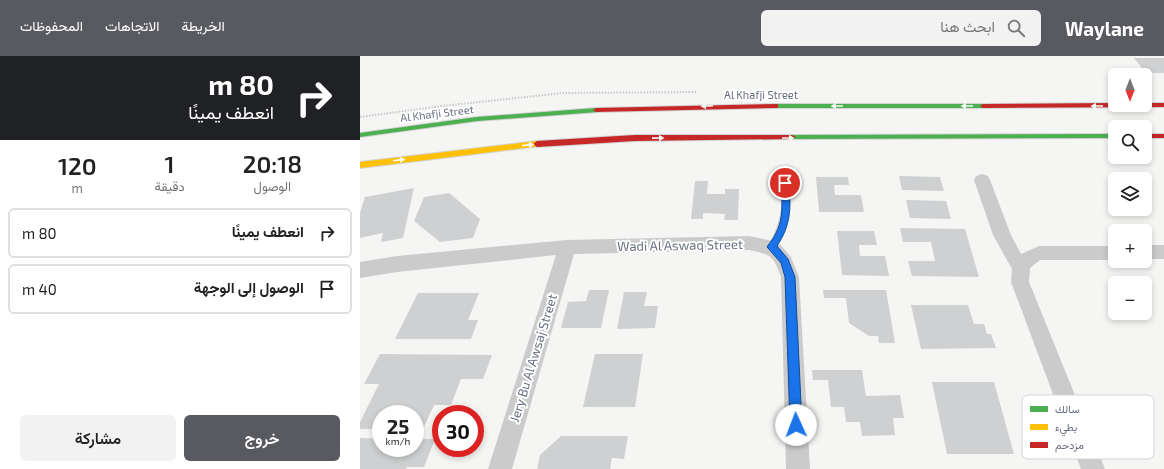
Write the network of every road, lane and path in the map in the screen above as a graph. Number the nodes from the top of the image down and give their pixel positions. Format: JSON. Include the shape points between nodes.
{"nodes":[{"id":1,"x":1164,"y":105,"type":"edge"},
{"id":2,"x":360,"y":135,"type":"edge"},
{"id":3,"x":1108,"y":136,"type":"edge"},
{"id":4,"x":1152,"y":136,"type":"edge"},
{"id":5,"x":1164,"y":136,"type":"edge"},
{"id":6,"x":360,"y":165,"type":"edge"},
{"id":7,"x":982,"y":180,"type":"dead end"},
{"id":8,"x":785,"y":183,"type":"dead end"},
{"id":9,"x":567,"y":247,"type":"junction"},
{"id":10,"x":772,"y":247,"type":"junction"},
{"id":11,"x":1152,"y":252,"type":"edge"},
{"id":12,"x":1164,"y":252,"type":"edge"},
{"id":13,"x":1108,"y":253,"type":"edge"},
{"id":14,"x":1020,"y":266,"type":"junction"},
{"id":15,"x":360,"y":270,"type":"edge"},
{"id":16,"x":1064,"y":395,"type":"edge"},
{"id":17,"x":1089,"y":459,"type":"edge"},
{"id":18,"x":500,"y":469,"type":"edge"},
{"id":19,"x":798,"y":469,"type":"edge"},
{"id":20,"x":1093,"y":469,"type":"edge"}],
"edges":[{"from":1,"to":2,"type":"highway","name":"Al Khafji Street","one_way":true,"via":[[638,108],[548,113]]},
{"from":6,"to":3,"type":"highway","one_way":true,"via":[[540,144],[635,138]]},
{"from":4,"to":5,"type":"highway"},
{"from":7,"to":14,"type":"street","via":[[1004,240]]},
{"from":8,"to":10,"type":"lane","via":[[784,223]]},
{"from":9,"to":10,"type":"street","name":"Wadi Al Aswaq Street","via":[[749,243]]},
{"from":9,"to":15,"type":"street","name":"Wadi Al Aswaq Street"},
{"from":9,"to":18,"type":"street","name":"Jery Bu Al Awsaj Street"},
{"from":10,"to":19,"type":"street","via":[[785,262],[790,277]]},
{"from":11,"to":12,"type":"street"},
{"from":13,"to":14,"type":"street","via":[[1039,253],[1027,258]]},
{"from":14,"to":16,"type":"street","via":[[1020,282]]},
{"from":17,"to":20,"type":"street"}]}
